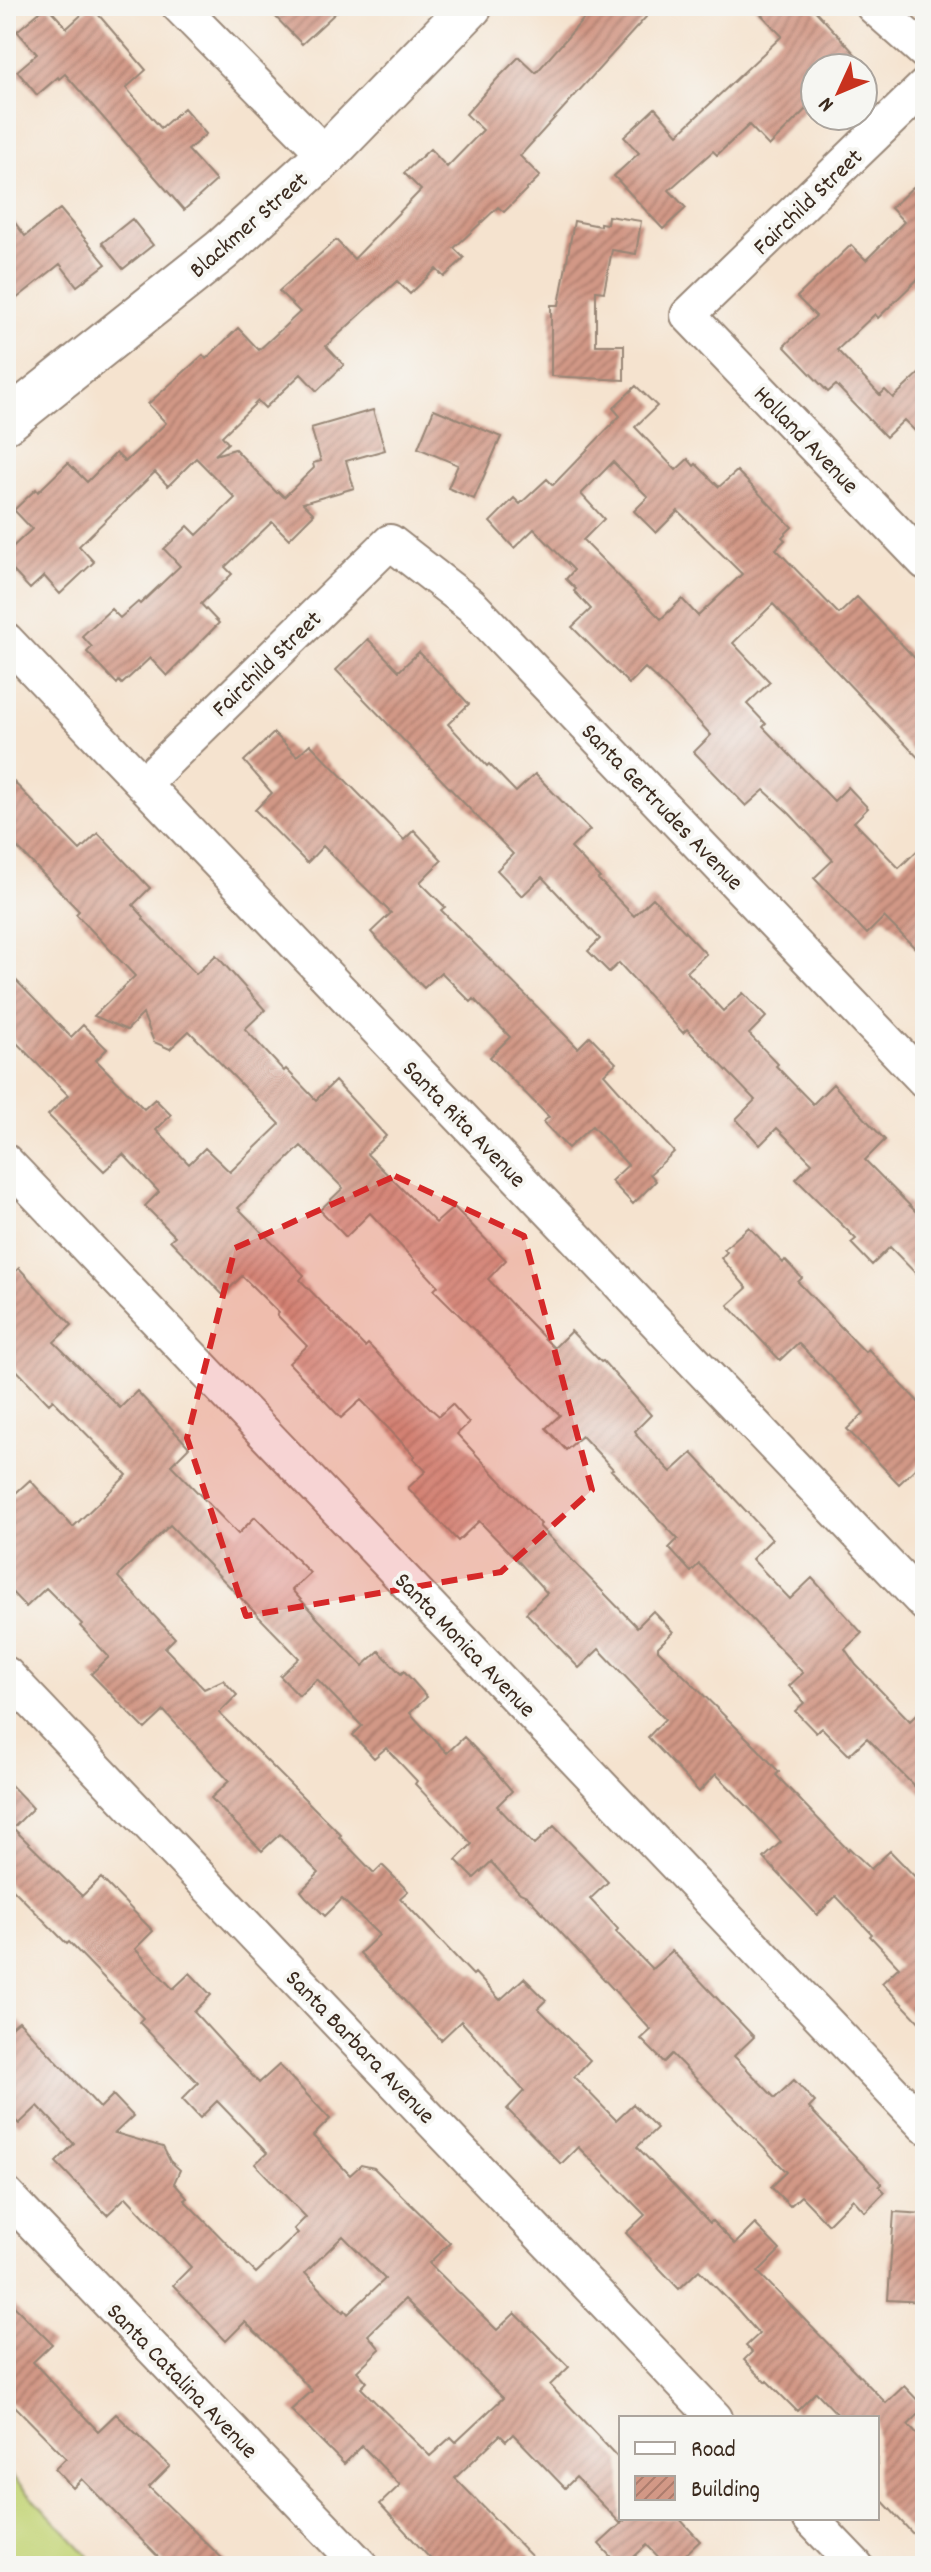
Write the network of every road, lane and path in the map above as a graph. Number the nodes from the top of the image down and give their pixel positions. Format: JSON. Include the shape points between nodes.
{"nodes":[{"id":1,"x":179,"y":6,"type":"edge"},
{"id":2,"x":471,"y":6,"type":"edge"},
{"id":3,"x":873,"y":6,"type":"edge"},
{"id":4,"x":925,"y":52,"type":"edge"},
{"id":5,"x":925,"y":86,"type":"edge"},
{"id":6,"x":326,"y":155,"type":"junction"},
{"id":7,"x":688,"y":315,"type":"joint"},
{"id":8,"x":6,"y":422,"type":"edge"},
{"id":9,"x":390,"y":542,"type":"joint"},
{"id":10,"x":925,"y":562,"type":"edge"},
{"id":11,"x":6,"y":640,"type":"edge"},
{"id":12,"x":143,"y":784,"type":"junction"},
{"id":13,"x":925,"y":1081,"type":"edge"},
{"id":14,"x":6,"y":1162,"type":"edge"},
{"id":15,"x":925,"y":1604,"type":"edge"},
{"id":16,"x":6,"y":1674,"type":"edge"},
{"id":17,"x":925,"y":2126,"type":"edge"},
{"id":18,"x":6,"y":2195,"type":"edge"},
{"id":19,"x":713,"y":2416,"type":"edge"},
{"id":20,"x":812,"y":2520,"type":"edge"},
{"id":21,"x":361,"y":2566,"type":"edge"},
{"id":22,"x":856,"y":2566,"type":"edge"}],
"edges":[{"from":1,"to":6,"type":"street"},
{"from":2,"to":6,"type":"street","name":"Blackmer Street"},
{"from":3,"to":4,"type":"street"},
{"from":5,"to":7,"type":"street","name":"Fairchild Street"},
{"from":6,"to":8,"type":"street","name":"Blackmer Street","via":[[222,250]]},
{"from":7,"to":10,"type":"street","name":"Holland Avenue"},
{"from":9,"to":12,"type":"street","name":"Fairchild Street"},
{"from":9,"to":13,"type":"street","name":"Santa Gertrudes Avenue","via":[[471,605]]},
{"from":11,"to":12,"type":"street","name":"Santa Rita Avenue"},
{"from":12,"to":15,"type":"street","name":"Santa Rita Avenue"},
{"from":14,"to":17,"type":"street","name":"Santa Monica Avenue"},
{"from":16,"to":19,"type":"street","name":"Santa Barbara Avenue"},
{"from":18,"to":21,"type":"street","name":"Santa Catalina Avenue"},
{"from":20,"to":22,"type":"street"}]}
